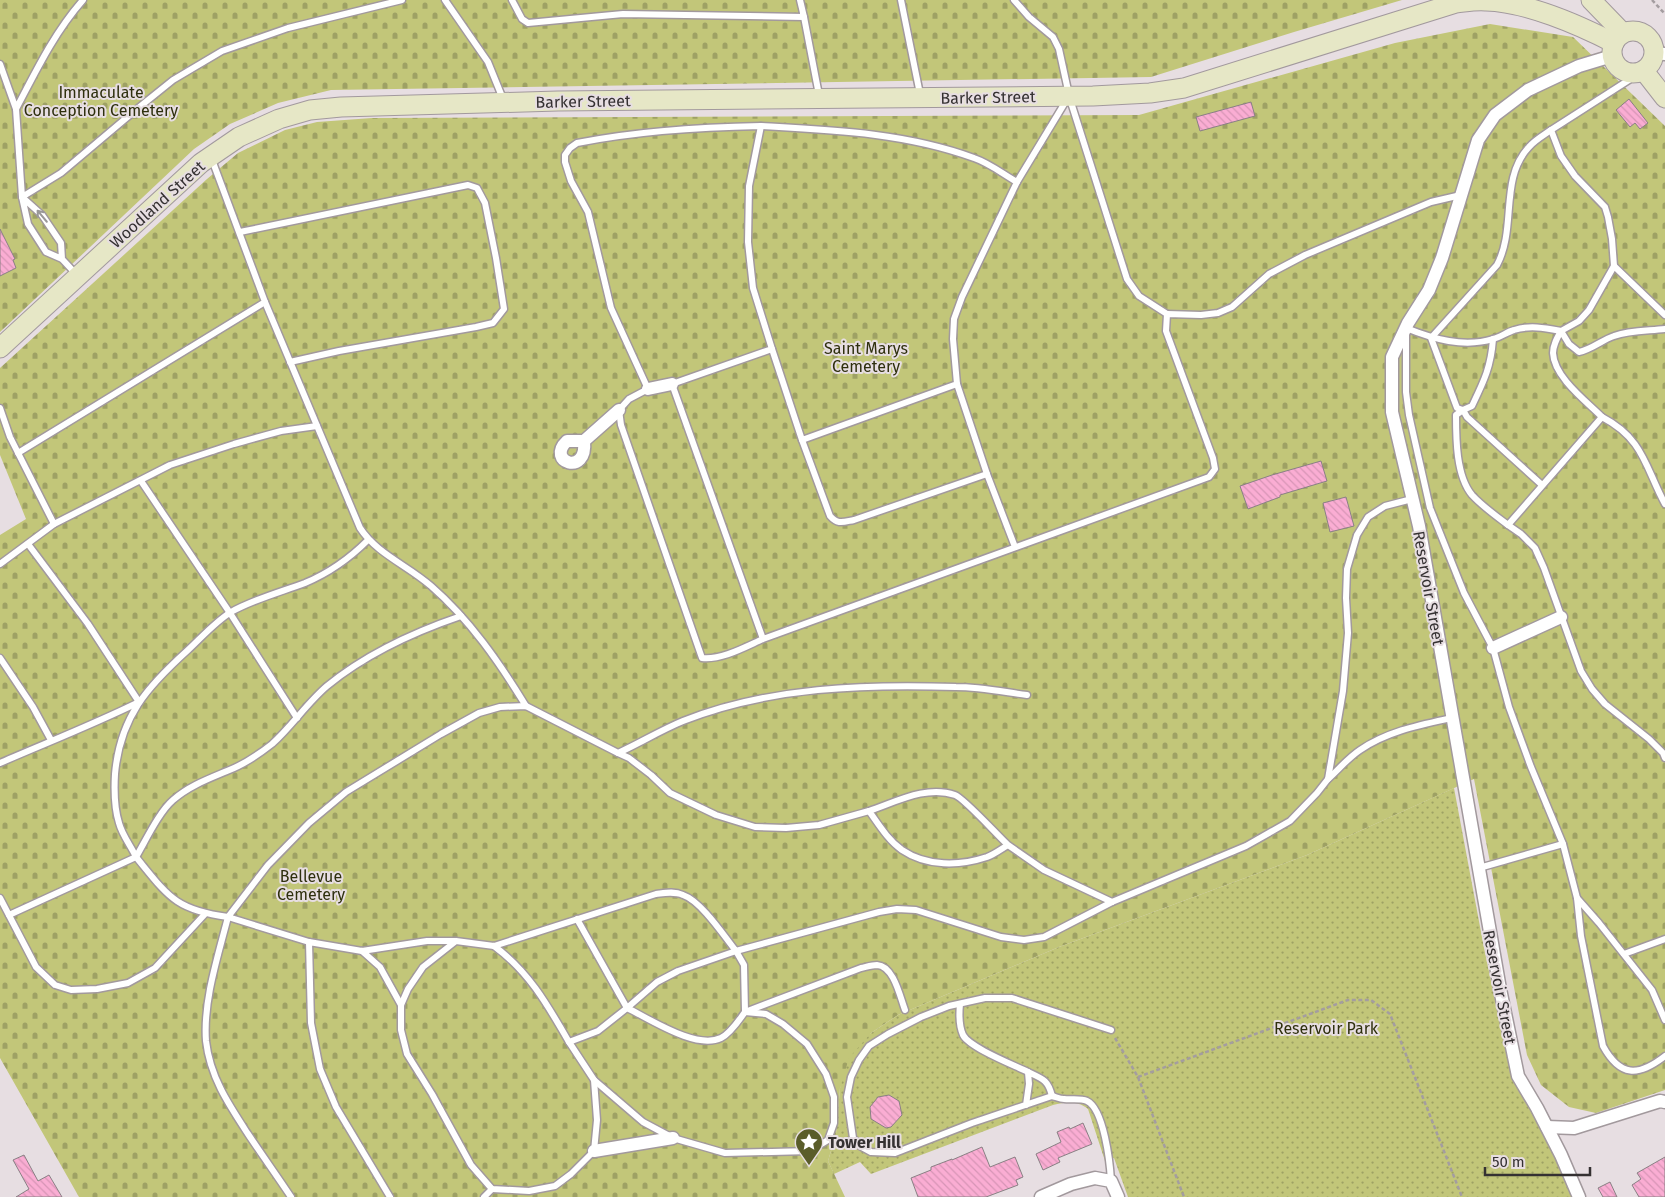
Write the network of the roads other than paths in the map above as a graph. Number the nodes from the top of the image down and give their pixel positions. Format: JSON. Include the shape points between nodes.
{"nodes":[{"id":1,"x":83,"y":0,"type":"edge"},
{"id":2,"x":402,"y":0,"type":"edge"},
{"id":3,"x":445,"y":0,"type":"edge"},
{"id":4,"x":512,"y":0,"type":"edge"},
{"id":5,"x":800,"y":0,"type":"edge"},
{"id":6,"x":901,"y":0,"type":"edge"},
{"id":7,"x":1014,"y":0,"type":"edge"},
{"id":8,"x":1591,"y":0,"type":"edge"},
{"id":9,"x":804,"y":17,"type":"junction"},
{"id":10,"x":1616,"y":44,"type":"junction"},
{"id":11,"x":1660,"y":54,"type":"edge"},
{"id":12,"x":0,"y":64,"type":"edge"},
{"id":13,"x":1637,"y":73,"type":"junction"},
{"id":14,"x":1069,"y":96,"type":"junction"},
{"id":15,"x":921,"y":98,"type":"junction"},
{"id":16,"x":1665,"y":98,"type":"edge"},
{"id":17,"x":820,"y":99,"type":"junction"},
{"id":18,"x":505,"y":103,"type":"junction"},
{"id":19,"x":341,"y":107,"type":"joint"},
{"id":20,"x":16,"y":109,"type":"junction"},
{"id":21,"x":761,"y":126,"type":"junction"},
{"id":22,"x":1551,"y":130,"type":"junction"},
{"id":23,"x":211,"y":157,"type":"junction"},
{"id":24,"x":1017,"y":182,"type":"junction"},
{"id":25,"x":1462,"y":195,"type":"junction"},
{"id":26,"x":22,"y":196,"type":"junction"},
{"id":27,"x":240,"y":232,"type":"junction"},
{"id":28,"x":62,"y":259,"type":"junction"},
{"id":29,"x":1614,"y":266,"type":"junction"},
{"id":30,"x":78,"y":275,"type":"junction"},
{"id":31,"x":265,"y":302,"type":"junction"},
{"id":32,"x":1167,"y":314,"type":"junction"},
{"id":33,"x":1665,"y":315,"type":"edge"},
{"id":34,"x":1406,"y":328,"type":"junction"},
{"id":35,"x":1665,"y":329,"type":"edge"},
{"id":36,"x":1561,"y":331,"type":"junction"},
{"id":37,"x":1431,"y":338,"type":"junction"},
{"id":38,"x":1493,"y":340,"type":"junction"},
{"id":39,"x":0,"y":348,"type":"edge"},
{"id":40,"x":772,"y":349,"type":"junction"},
{"id":41,"x":290,"y":362,"type":"junction"},
{"id":42,"x":672,"y":384,"type":"junction"},
{"id":43,"x":957,"y":384,"type":"junction"},
{"id":44,"x":648,"y":389,"type":"junction"},
{"id":45,"x":0,"y":408,"type":"edge"},
{"id":46,"x":619,"y":410,"type":"junction"},
{"id":47,"x":1463,"y":410,"type":"junction"},
{"id":48,"x":1602,"y":417,"type":"junction"},
{"id":49,"x":316,"y":426,"type":"junction"},
{"id":50,"x":802,"y":440,"type":"junction"},
{"id":51,"x":584,"y":441,"type":"dead end"},
{"id":52,"x":18,"y":453,"type":"junction"},
{"id":53,"x":987,"y":474,"type":"junction"},
{"id":54,"x":141,"y":481,"type":"junction"},
{"id":55,"x":1542,"y":485,"type":"junction"},
{"id":56,"x":1412,"y":499,"type":"junction"},
{"id":57,"x":1665,"y":504,"type":"edge"},
{"id":58,"x":54,"y":524,"type":"junction"},
{"id":59,"x":1508,"y":525,"type":"junction"},
{"id":60,"x":368,"y":540,"type":"junction"},
{"id":61,"x":28,"y":544,"type":"junction"},
{"id":62,"x":1015,"y":547,"type":"junction"},
{"id":63,"x":0,"y":564,"type":"edge"},
{"id":64,"x":230,"y":613,"type":"junction"},
{"id":65,"x":461,"y":616,"type":"junction"},
{"id":66,"x":1561,"y":617,"type":"junction"},
{"id":67,"x":763,"y":640,"type":"junction"},
{"id":68,"x":1493,"y":648,"type":"junction"},
{"id":69,"x":0,"y":658,"type":"edge"},
{"id":70,"x":1027,"y":695,"type":"dead end"},
{"id":71,"x":138,"y":702,"type":"junction"},
{"id":72,"x":526,"y":706,"type":"junction"},
{"id":73,"x":297,"y":718,"type":"junction"},
{"id":74,"x":1452,"y":718,"type":"junction"},
{"id":75,"x":51,"y":740,"type":"junction"},
{"id":76,"x":1665,"y":744,"type":"edge"},
{"id":77,"x":618,"y":754,"type":"junction"},
{"id":78,"x":1664,"y":755,"type":"edge"},
{"id":79,"x":0,"y":764,"type":"edge"},
{"id":80,"x":1328,"y":779,"type":"junction"},
{"id":81,"x":870,"y":811,"type":"junction"},
{"id":82,"x":1563,"y":844,"type":"junction"},
{"id":83,"x":1008,"y":845,"type":"junction"},
{"id":84,"x":136,"y":857,"type":"junction"},
{"id":85,"x":1479,"y":868,"type":"junction"},
{"id":86,"x":0,"y":898,"type":"edge"},
{"id":87,"x":1577,"y":898,"type":"junction"},
{"id":88,"x":1112,"y":902,"type":"junction"},
{"id":89,"x":205,"y":914,"type":"junction"},
{"id":90,"x":9,"y":915,"type":"junction"},
{"id":91,"x":228,"y":917,"type":"junction"},
{"id":92,"x":577,"y":919,"type":"junction"},
{"id":93,"x":1665,"y":939,"type":"edge"},
{"id":94,"x":456,"y":941,"type":"junction"},
{"id":95,"x":309,"y":942,"type":"junction"},
{"id":96,"x":494,"y":946,"type":"junction"},
{"id":97,"x":362,"y":951,"type":"junction"},
{"id":98,"x":736,"y":952,"type":"junction"},
{"id":99,"x":1624,"y":954,"type":"junction"},
{"id":100,"x":960,"y":1004,"type":"junction"},
{"id":101,"x":401,"y":1005,"type":"junction"},
{"id":102,"x":627,"y":1008,"type":"junction"},
{"id":103,"x":905,"y":1010,"type":"dead end"},
{"id":104,"x":745,"y":1012,"type":"junction"},
{"id":105,"x":1665,"y":1020,"type":"edge"},
{"id":106,"x":1110,"y":1030,"type":"road end"},
{"id":107,"x":569,"y":1042,"type":"junction"},
{"id":108,"x":1665,"y":1056,"type":"edge"},
{"id":109,"x":1028,"y":1072,"type":"junction"},
{"id":110,"x":594,"y":1080,"type":"junction"},
{"id":111,"x":1052,"y":1096,"type":"junction"},
{"id":112,"x":1665,"y":1102,"type":"edge"},
{"id":113,"x":1026,"y":1105,"type":"junction"},
{"id":114,"x":1547,"y":1127,"type":"junction"},
{"id":115,"x":673,"y":1138,"type":"junction"},
{"id":116,"x":594,"y":1151,"type":"junction"},
{"id":117,"x":1111,"y":1181,"type":"junction"},
{"id":118,"x":492,"y":1189,"type":"junction"},
{"id":119,"x":291,"y":1197,"type":"edge"},
{"id":120,"x":390,"y":1197,"type":"edge"},
{"id":121,"x":484,"y":1197,"type":"edge"},
{"id":122,"x":1040,"y":1197,"type":"edge"},
{"id":123,"x":1118,"y":1197,"type":"edge"},
{"id":124,"x":1579,"y":1197,"type":"edge"}],
"edges":[{"from":1,"to":20,"type":"lane","via":[[53,40]]},
{"from":2,"to":26,"type":"lane","via":[[288,28],[222,51],[173,80],[61,173]]},
{"from":3,"to":18,"type":"lane","via":[[488,62]]},
{"from":4,"to":9,"type":"lane","via":[[522,19],[528,23],[623,14]]},
{"from":5,"to":9,"type":"lane"},
{"from":6,"to":15,"type":"lane"},
{"from":7,"to":14,"type":"lane","via":[[1053,37],[1059,49]]},
{"from":8,"to":10,"type":"main road"},
{"from":9,"to":17,"type":"lane"},
{"from":10,"to":11,"type":"main road","via":[[1630,31],[1638,31],[1650,39]]},
{"from":10,"to":13,"type":"main road","via":[[1618,68]]},
{"from":10,"to":14,"type":"main road","name":"Barker Street","via":[[1578,25],[1519,6],[1487,1],[1456,3],[1184,88]]},
{"from":10,"to":25,"type":"street","name":"Reservoir Street","via":[[1528,90],[1495,115],[1478,140]]},
{"from":11,"to":13,"type":"main road","via":[[1650,67]]},
{"from":12,"to":20,"type":"lane"},
{"from":13,"to":16,"type":"main road"},
{"from":13,"to":22,"type":"lane"},
{"from":14,"to":15,"type":"main road","name":"Barker Street"},
{"from":14,"to":24,"type":"lane"},
{"from":14,"to":32,"type":"lane","via":[[1127,279],[1139,296]]},
{"from":15,"to":17,"type":"main road","name":"Barker Street"},
{"from":17,"to":18,"type":"main road","name":"Barker Street"},
{"from":18,"to":19,"type":"main road","name":"Barker Street"},
{"from":19,"to":23,"type":"main road","name":"Woodland Street","via":[[310,110],[279,119],[239,137]]},
{"from":20,"to":26,"type":"lane"},
{"from":21,"to":24,"type":"lane","via":[[836,130],[913,140],[975,158]]},
{"from":21,"to":40,"type":"lane","via":[[749,186],[748,242],[753,288]]},
{"from":21,"to":44,"type":"lane","via":[[608,137],[577,143],[565,155],[571,181],[588,212],[612,308]]},
{"from":22,"to":29,"type":"lane","via":[[1570,169],[1604,207]]},
{"from":22,"to":37,"type":"lane","via":[[1530,146],[1521,158],[1511,183],[1507,236],[1502,255]]},
{"from":23,"to":27,"type":"lane"},
{"from":23,"to":30,"type":"main road","name":"Woodland Street"},
{"from":24,"to":43,"type":"lane","via":[[954,320]]},
{"from":25,"to":32,"type":"lane","via":[[1432,202],[1305,256],[1269,274],[1232,307],[1218,313],[1201,316]]},
{"from":25,"to":34,"type":"street","name":"Reservoir Street","via":[[1429,290]]},
{"from":28,"to":26,"type":"lane","one_way":true,"via":[[61,242],[42,215]]},
{"from":26,"to":28,"type":"lane","via":[[28,224],[46,252]]},
{"from":27,"to":31,"type":"lane"},
{"from":27,"to":41,"type":"lane","via":[[468,186],[477,188],[485,203],[504,309],[493,323]]},
{"from":28,"to":30,"type":"lane"},
{"from":29,"to":33,"type":"lane"},
{"from":29,"to":36,"type":"lane","via":[[1588,310],[1579,321]]},
{"from":30,"to":39,"type":"main road","name":"Woodland Street"},
{"from":31,"to":41,"type":"lane"},
{"from":31,"to":52,"type":"lane"},
{"from":32,"to":62,"type":"lane","via":[[1166,331],[1214,458],[1215,469],[1209,477]]},
{"from":34,"to":37,"type":"lane"},
{"from":34,"to":56,"type":"street","name":"Reservoir Street","via":[[1392,357],[1392,412]]},
{"from":34,"to":68,"type":"lane","via":[[1409,415],[1430,508],[1464,593]]},
{"from":35,"to":36,"type":"lane","via":[[1616,335],[1579,352]]},
{"from":36,"to":38,"type":"lane","via":[[1533,326],[1515,329]]},
{"from":36,"to":48,"type":"lane","via":[[1555,341],[1555,364],[1562,377]]},
{"from":37,"to":38,"type":"lane","via":[[1473,342]]},
{"from":37,"to":47,"type":"lane","via":[[1457,408]]},
{"from":38,"to":47,"type":"lane","via":[[1484,381],[1472,406]]},
{"from":40,"to":42,"type":"lane"},
{"from":40,"to":50,"type":"lane"},
{"from":41,"to":49,"type":"lane"},
{"from":42,"to":44,"type":"street"},
{"from":42,"to":67,"type":"lane"},
{"from":43,"to":50,"type":"lane"},
{"from":43,"to":53,"type":"lane"},
{"from":44,"to":46,"type":"lane"},
{"from":45,"to":52,"type":"lane"},
{"from":46,"to":51,"type":"street"},
{"from":46,"to":67,"type":"lane","via":[[635,469],[702,658],[728,654]]},
{"from":47,"to":55,"type":"lane"},
{"from":47,"to":59,"type":"lane","via":[[1456,415],[1456,426],[1466,486],[1473,496]]},
{"from":48,"to":55,"type":"lane"},
{"from":48,"to":57,"type":"lane","via":[[1630,437],[1644,456]]},
{"from":49,"to":54,"type":"lane","via":[[281,431],[234,444],[170,465]]},
{"from":49,"to":60,"type":"lane"},
{"from":50,"to":53,"type":"lane","via":[[835,522],[854,520]]},
{"from":52,"to":58,"type":"lane"},
{"from":53,"to":62,"type":"lane"},
{"from":54,"to":58,"type":"lane"},
{"from":54,"to":64,"type":"lane"},
{"from":55,"to":59,"type":"lane"},
{"from":56,"to":74,"type":"street","name":"Reservoir Street"},
{"from":56,"to":80,"type":"lane","via":[[1385,506],[1368,517],[1357,535],[1347,569],[1348,633],[1343,691]]},
{"from":58,"to":61,"type":"lane"},
{"from":59,"to":66,"type":"lane","via":[[1535,548]]},
{"from":60,"to":64,"type":"lane","via":[[355,553],[307,582]]},
{"from":60,"to":65,"type":"lane","via":[[432,586]]},
{"from":61,"to":63,"type":"lane"},
{"from":61,"to":71,"type":"lane","via":[[88,624]]},
{"from":62,"to":67,"type":"lane"},
{"from":64,"to":71,"type":"lane","via":[[166,670]]},
{"from":64,"to":73,"type":"lane"},
{"from":65,"to":72,"type":"lane","via":[[484,643]]},
{"from":65,"to":73,"type":"lane","via":[[428,627],[369,657],[326,686]]},
{"from":66,"to":68,"type":"street"},
{"from":66,"to":78,"type":"lane","via":[[1581,672],[1592,689]]},
{"from":68,"to":82,"type":"lane","via":[[1509,707]]},
{"from":69,"to":75,"type":"lane"},
{"from":70,"to":77,"type":"lane","via":[[957,686],[834,688],[785,694],[682,721]]},
{"from":71,"to":75,"type":"lane","via":[[90,726]]},
{"from":71,"to":84,"type":"lane","via":[[117,752],[114,794],[119,824]]},
{"from":72,"to":77,"type":"lane"},
{"from":72,"to":91,"type":"lane","via":[[500,707],[479,713],[346,792],[309,823],[268,865]]},
{"from":73,"to":84,"type":"lane","via":[[250,760],[208,778],[172,801]]},
{"from":74,"to":80,"type":"lane","via":[[1389,735],[1360,750]]},
{"from":74,"to":85,"type":"street","name":"Reservoir Street"},
{"from":75,"to":79,"type":"lane"},
{"from":76,"to":78,"type":"lane"},
{"from":77,"to":81,"type":"lane","via":[[644,770],[670,793],[716,815],[756,827],[819,825]]},
{"from":80,"to":88,"type":"lane","via":[[1290,821],[1261,838]]},
{"from":81,"to":83,"type":"lane","via":[[919,793],[935,791],[956,795]]},
{"from":81,"to":83,"type":"lane","via":[[886,836],[918,858],[946,864],[964,862],[989,856]]},
{"from":82,"to":85,"type":"lane"},
{"from":82,"to":87,"type":"lane"},
{"from":83,"to":88,"type":"lane","via":[[1044,870]]},
{"from":84,"to":89,"type":"lane","via":[[165,893],[181,905]]},
{"from":84,"to":90,"type":"lane"},
{"from":85,"to":114,"type":"street","name":"Reservoir Street","via":[[1518,1076]]},
{"from":86,"to":90,"type":"lane"},
{"from":87,"to":99,"type":"lane"},
{"from":87,"to":108,"type":"lane","via":[[1581,936],[1603,1046],[1611,1060],[1624,1070],[1652,1066]]},
{"from":88,"to":98,"type":"lane","via":[[1044,937],[1024,940],[1001,937],[916,910],[897,909]]},
{"from":89,"to":90,"type":"lane","via":[[155,968],[128,983],[71,990],[55,985],[36,967]]},
{"from":89,"to":91,"type":"lane"},
{"from":91,"to":95,"type":"lane"},
{"from":91,"to":119,"type":"lane","via":[[214,970],[206,1018],[206,1042],[223,1096]]},
{"from":92,"to":96,"type":"lane"},
{"from":92,"to":98,"type":"lane","via":[[671,892],[684,895],[699,906]]},
{"from":92,"to":102,"type":"lane"},
{"from":93,"to":99,"type":"lane"},
{"from":94,"to":96,"type":"lane"},
{"from":94,"to":97,"type":"lane","via":[[427,941]]},
{"from":94,"to":101,"type":"lane","via":[[423,967]]},
{"from":95,"to":97,"type":"lane"},
{"from":95,"to":120,"type":"lane","via":[[311,1022],[320,1069],[336,1107]]},
{"from":96,"to":107,"type":"lane","via":[[512,959],[534,984]]},
{"from":97,"to":101,"type":"lane","via":[[380,967]]},
{"from":98,"to":102,"type":"lane","via":[[678,971],[657,982]]},
{"from":98,"to":104,"type":"lane","via":[[744,965]]},
{"from":99,"to":105,"type":"lane","via":[[1652,990]]},
{"from":100,"to":106,"type":"lane","via":[[985,998],[1012,998]]},
{"from":100,"to":109,"type":"lane","via":[[963,1036],[973,1046]]},
{"from":100,"to":113,"type":"lane","via":[[921,1017],[869,1046],[851,1077],[848,1097],[853,1138],[871,1152],[895,1153]]},
{"from":101,"to":118,"type":"lane","via":[[401,1030],[407,1054],[471,1165]]},
{"from":102,"to":104,"type":"lane","via":[[689,1039],[705,1041],[721,1038]]},
{"from":102,"to":107,"type":"lane","via":[[598,1031]]},
{"from":103,"to":104,"type":"lane","via":[[894,979],[885,968],[877,965],[861,968]]},
{"from":104,"to":115,"type":"lane","via":[[766,1014],[808,1044],[826,1074],[834,1098],[834,1123],[828,1140],[810,1152],[725,1153]]},
{"from":107,"to":110,"type":"lane"},
{"from":109,"to":111,"type":"lane","via":[[1049,1084]]},
{"from":109,"to":113,"type":"lane"},
{"from":110,"to":115,"type":"lane","via":[[643,1122]]},
{"from":110,"to":116,"type":"lane"},
{"from":111,"to":113,"type":"lane"},
{"from":111,"to":117,"type":"lane","via":[[1093,1104],[1109,1155]]},
{"from":112,"to":114,"type":"street","via":[[1574,1128]]},
{"from":114,"to":124,"type":"street","name":"Reservoir Street"},
{"from":115,"to":116,"type":"street"},
{"from":116,"to":118,"type":"lane","via":[[555,1186],[528,1191]]},
{"from":117,"to":122,"type":"street","via":[[1095,1178]]},
{"from":117,"to":123,"type":"street"},
{"from":118,"to":121,"type":"lane"}]}
